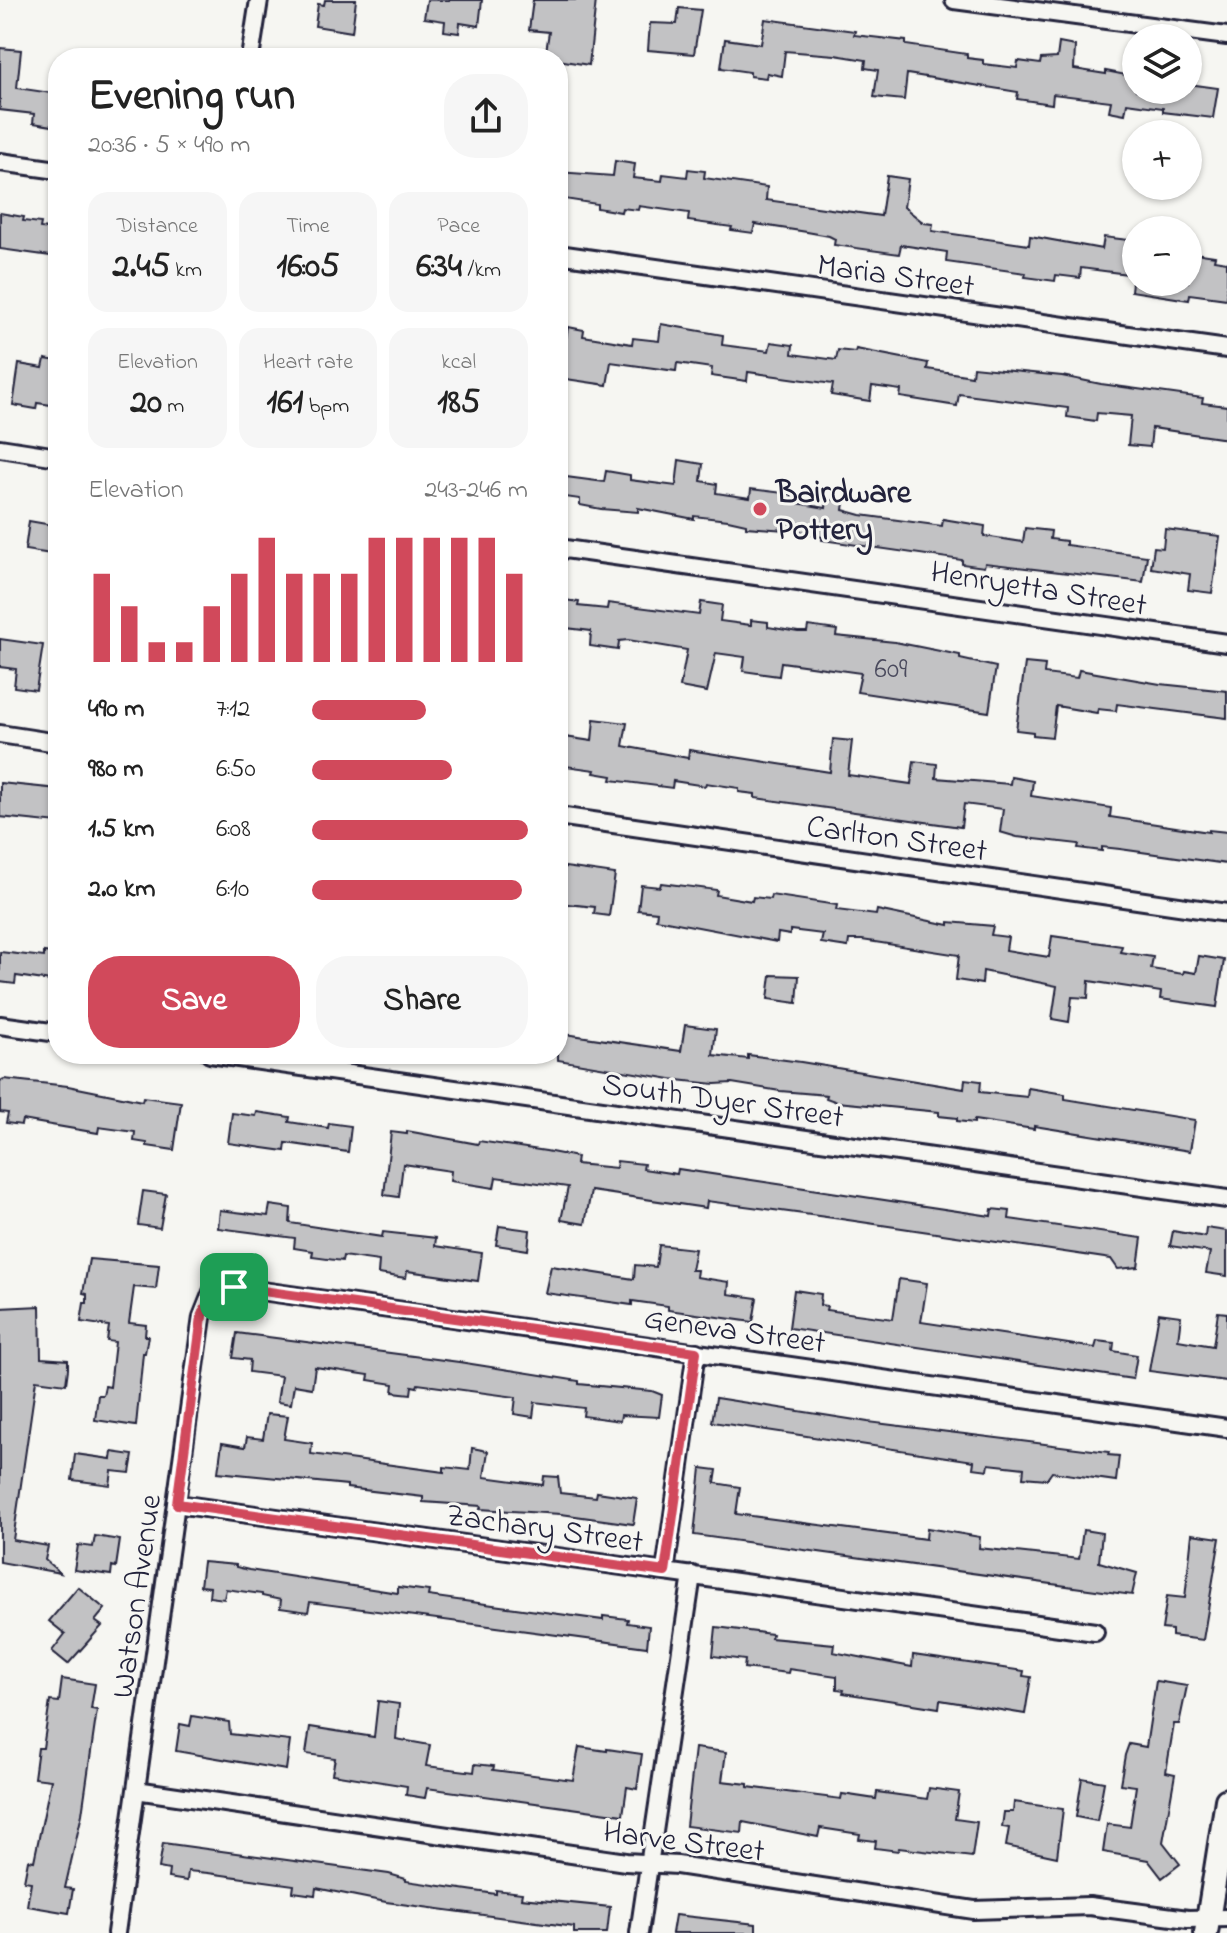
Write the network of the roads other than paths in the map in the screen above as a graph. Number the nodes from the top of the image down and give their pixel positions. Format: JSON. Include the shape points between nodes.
{"nodes":[{"id":1,"x":259,"y":0,"type":"edge"},
{"id":2,"x":954,"y":0,"type":"edge"},
{"id":3,"x":1227,"y":36,"type":"edge"},
{"id":4,"x":252,"y":48,"type":"edge"},
{"id":5,"x":0,"y":162,"type":"edge"},
{"id":6,"x":48,"y":169,"type":"edge"},
{"id":7,"x":568,"y":255,"type":"edge"},
{"id":8,"x":1227,"y":349,"type":"edge"},
{"id":9,"x":0,"y":448,"type":"edge"},
{"id":10,"x":48,"y":455,"type":"edge"},
{"id":11,"x":568,"y":549,"type":"edge"},
{"id":12,"x":1227,"y":643,"type":"edge"},
{"id":13,"x":0,"y":734,"type":"edge"},
{"id":14,"x":48,"y":741,"type":"edge"},
{"id":15,"x":568,"y":817,"type":"edge"},
{"id":16,"x":1227,"y":913,"type":"edge"},
{"id":17,"x":0,"y":1025,"type":"edge"},
{"id":18,"x":48,"y":1032,"type":"edge"},
{"id":19,"x":313,"y":1064,"type":"edge"},
{"id":20,"x":1227,"y":1199,"type":"edge"},
{"id":21,"x":234,"y":1287,"type":"joint"},
{"id":22,"x":696,"y":1352,"type":"junction"},
{"id":23,"x":1227,"y":1428,"type":"edge"},
{"id":24,"x":177,"y":1504,"type":"junction"},
{"id":25,"x":665,"y":1572,"type":"junction"},
{"id":26,"x":692,"y":1575,"type":"junction"},
{"id":27,"x":1095,"y":1632,"type":"dead end"},
{"id":28,"x":136,"y":1790,"type":"junction"},
{"id":29,"x":1227,"y":1800,"type":"edge"},
{"id":30,"x":650,"y":1863,"type":"junction"},
{"id":31,"x":1214,"y":1923,"type":"edge"},
{"id":32,"x":116,"y":1933,"type":"edge"},
{"id":33,"x":639,"y":1933,"type":"edge"}],
"edges":[{"from":1,"to":4,"type":"street"},
{"from":2,"to":3,"type":"street"},
{"from":5,"to":6,"type":"street"},
{"from":7,"to":8,"type":"street","name":"Maria Street"},
{"from":9,"to":10,"type":"street"},
{"from":11,"to":12,"type":"street","name":"Henryetta Street"},
{"from":13,"to":14,"type":"street"},
{"from":15,"to":16,"type":"street","name":"Carlton Street"},
{"from":17,"to":18,"type":"street"},
{"from":19,"to":20,"type":"street","name":"South Dyer Street"},
{"from":21,"to":22,"type":"street","name":"Geneva Street"},
{"from":21,"to":24,"type":"street","name":"Watson Avenue","via":[[212,1292],[202,1317]]},
{"from":22,"to":23,"type":"street","name":"Geneva Street"},
{"from":22,"to":25,"type":"street"},
{"from":24,"to":25,"type":"street","name":"Zachary Street"},
{"from":24,"to":28,"type":"street","name":"Watson Avenue"},
{"from":25,"to":26,"type":"street","name":"Zachary Street"},
{"from":26,"to":27,"type":"street","name":"Zachary Street"},
{"from":26,"to":30,"type":"street"},
{"from":28,"to":30,"type":"street","name":"Harve Street"},
{"from":28,"to":32,"type":"street","name":"Watson Avenue"},
{"from":29,"to":31,"type":"street"},
{"from":30,"to":31,"type":"street","name":"Harve Street","via":[[974,1910],[1089,1906]]},
{"from":30,"to":33,"type":"street"}]}
